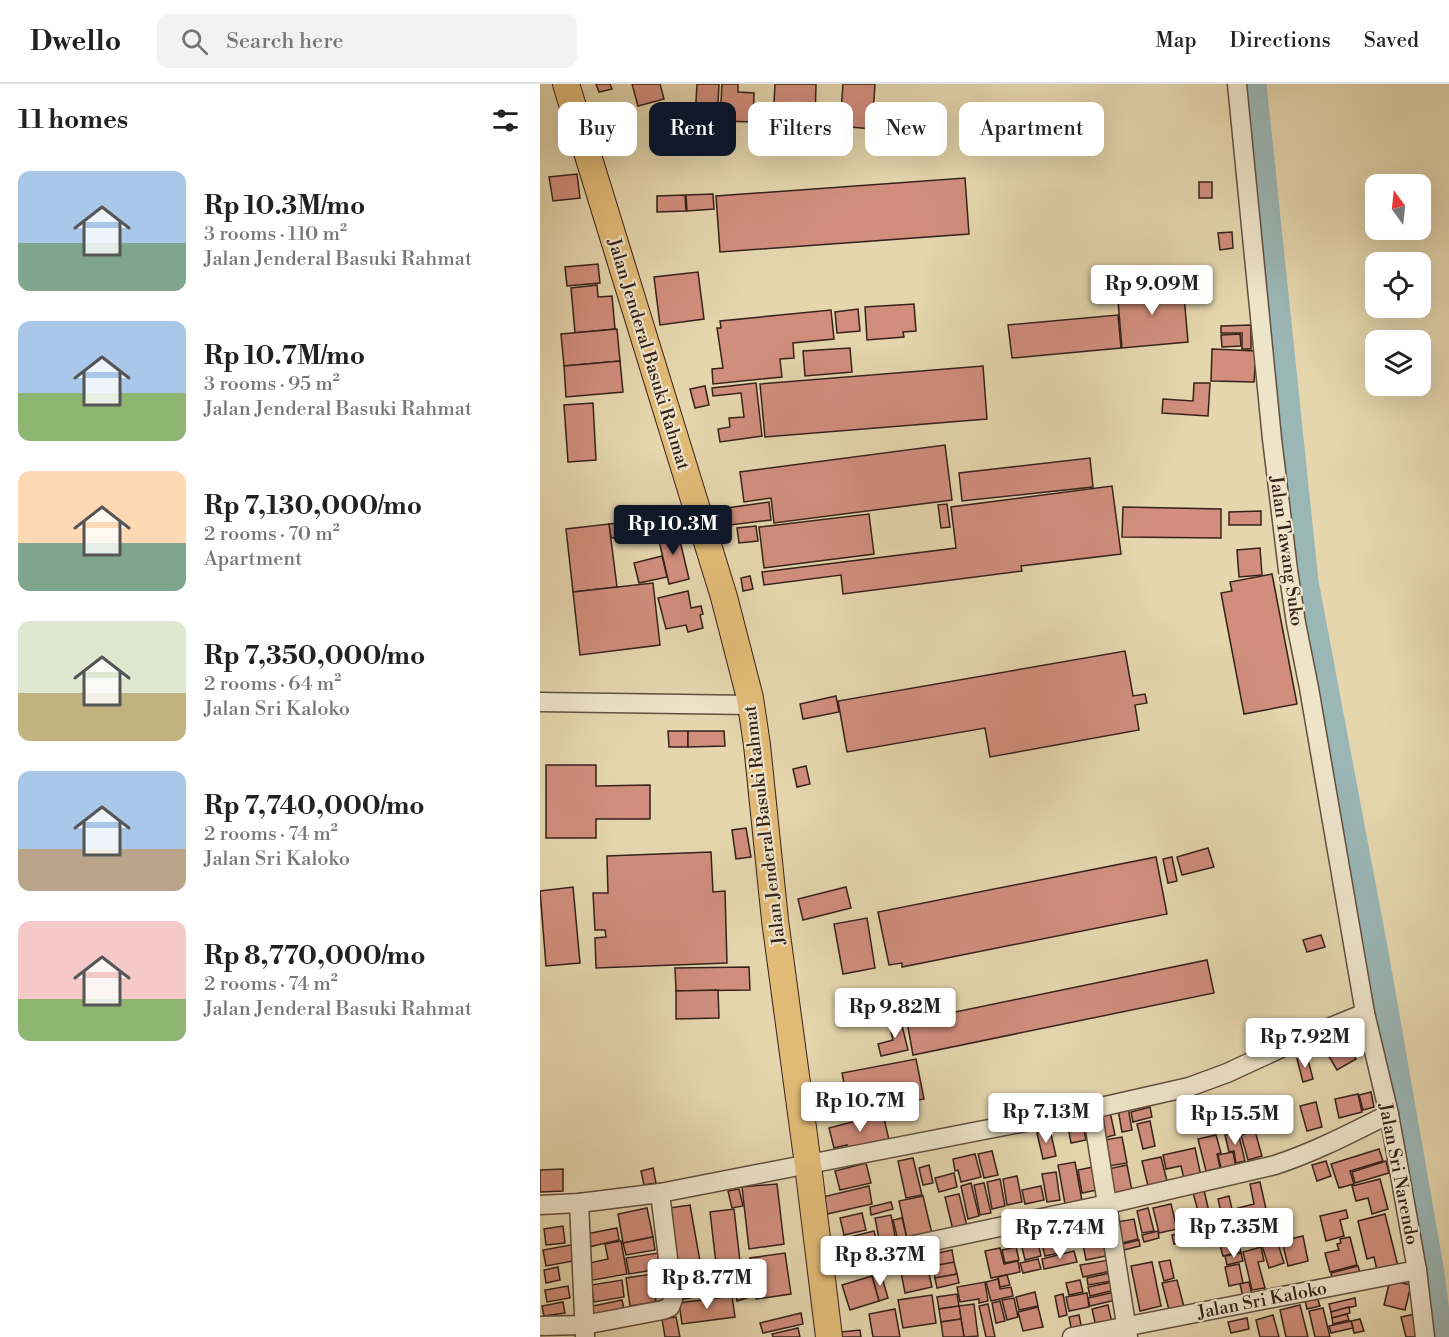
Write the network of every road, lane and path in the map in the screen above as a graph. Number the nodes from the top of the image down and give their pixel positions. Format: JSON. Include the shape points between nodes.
{"nodes":[{"id":1,"x":566,"y":84,"type":"edge"},
{"id":2,"x":1237,"y":84,"type":"edge"},
{"id":3,"x":540,"y":702,"type":"edge"},
{"id":4,"x":751,"y":705,"type":"junction"},
{"id":5,"x":1365,"y":1013,"type":"junction"},
{"id":6,"x":1092,"y":1108,"type":"junction"},
{"id":7,"x":1389,"y":1114,"type":"junction"},
{"id":8,"x":808,"y":1165,"type":"junction"},
{"id":9,"x":660,"y":1194,"type":"junction"},
{"id":10,"x":579,"y":1203,"type":"junction"},
{"id":11,"x":1108,"y":1204,"type":"junction"},
{"id":12,"x":540,"y":1205,"type":"edge"},
{"id":13,"x":820,"y":1264,"type":"junction"},
{"id":14,"x":1417,"y":1269,"type":"junction"},
{"id":15,"x":540,"y":1326,"type":"edge"},
{"id":16,"x":585,"y":1331,"type":"edge"},
{"id":17,"x":1127,"y":1332,"type":"edge"},
{"id":18,"x":829,"y":1337,"type":"edge"},
{"id":19,"x":1072,"y":1337,"type":"edge"},
{"id":20,"x":1425,"y":1337,"type":"edge"}],
"edges":[{"from":1,"to":4,"type":"highway","name":"Jalan Jenderal Basuki Rahmat","via":[[724,597]]},
{"from":2,"to":5,"type":"street","name":"Jalan Tawang Suko","via":[[1288,570]]},
{"from":3,"to":4,"type":"street"},
{"from":4,"to":8,"type":"highway","name":"Jalan Jenderal Basuki Rahmat"},
{"from":5,"to":6,"type":"street","via":[[1189,1087]]},
{"from":5,"to":7,"type":"street","name":"Jalan Sri Narendo"},
{"from":6,"to":8,"type":"street"},
{"from":6,"to":11,"type":"street"},
{"from":7,"to":11,"type":"street","via":[[1275,1165]]},
{"from":7,"to":14,"type":"street","name":"Jalan Sri Narendo"},
{"from":8,"to":9,"type":"street"},
{"from":8,"to":13,"type":"highway","name":"Jalan Jenderal Basuki Rahmat"},
{"from":9,"to":10,"type":"street"},
{"from":9,"to":16,"type":"street","via":[[673,1299],[670,1307]]},
{"from":10,"to":12,"type":"street"},
{"from":10,"to":16,"type":"street"},
{"from":11,"to":13,"type":"street"},
{"from":11,"to":17,"type":"street"},
{"from":13,"to":18,"type":"highway","name":"Jalan Jenderal Basuki Rahmat"},
{"from":14,"to":17,"type":"street","name":"Jalan Sri Kaloko"},
{"from":14,"to":20,"type":"street","name":"Jalan Sri Narendo"},
{"from":15,"to":16,"type":"street"},
{"from":17,"to":19,"type":"street","name":"Jalan Sri Kaloko"}]}
